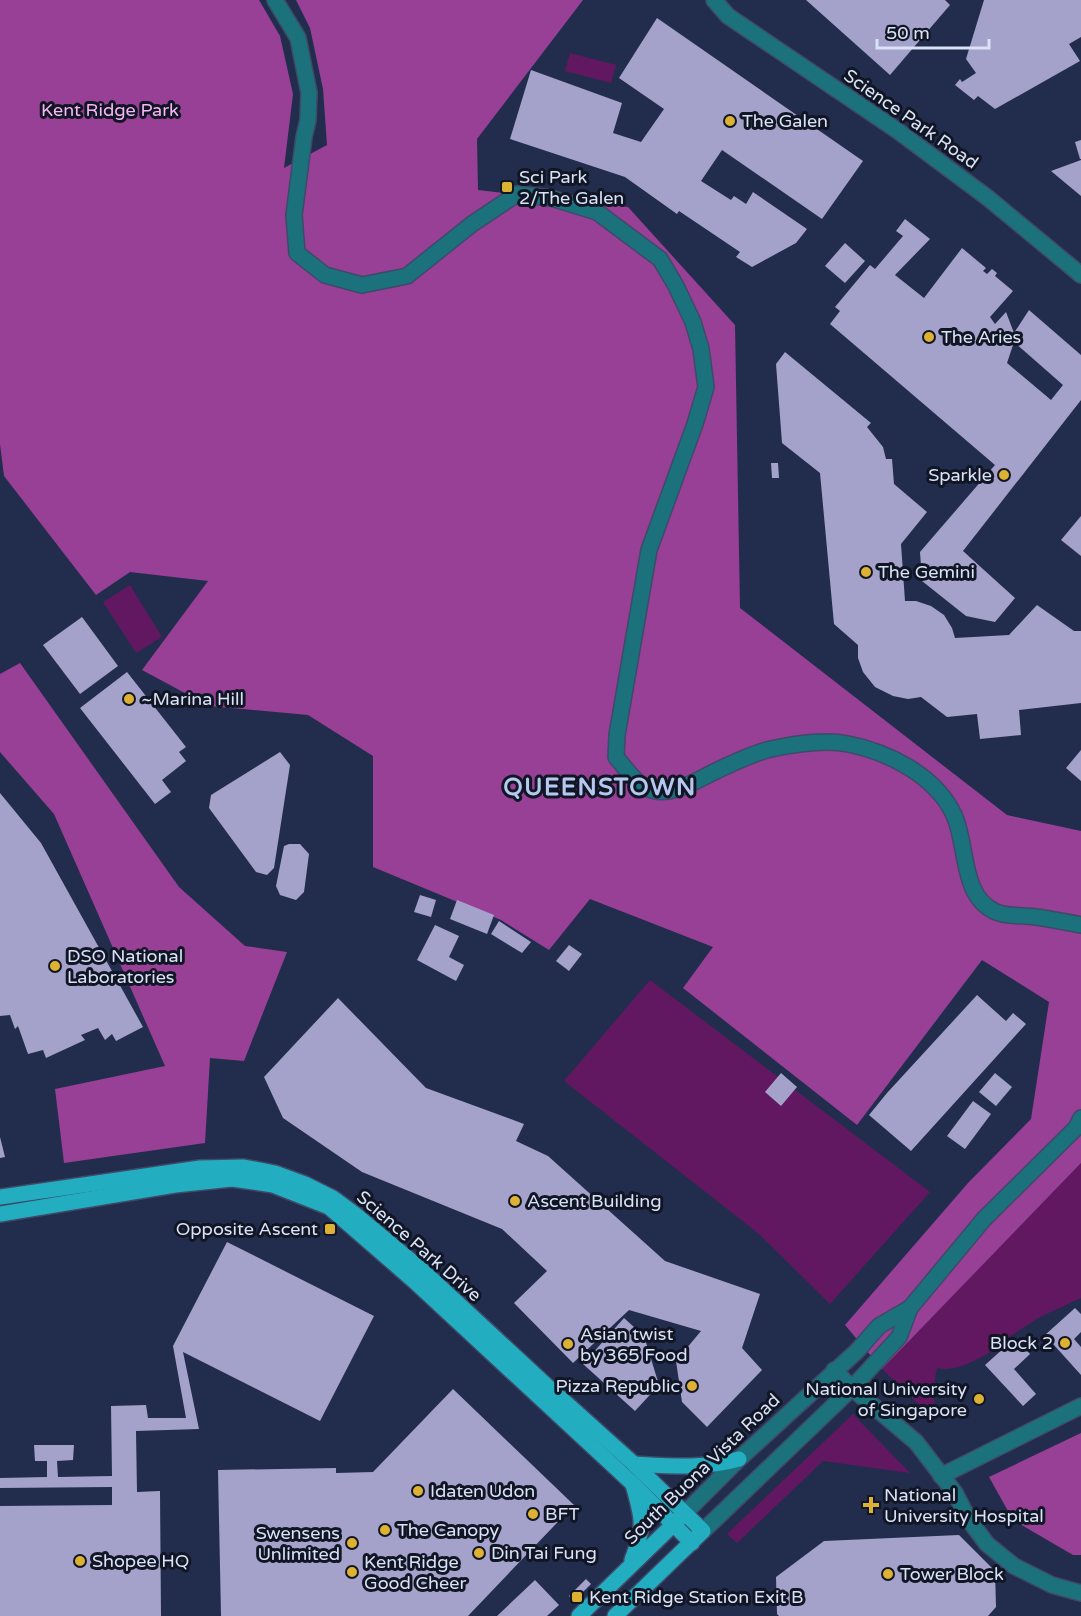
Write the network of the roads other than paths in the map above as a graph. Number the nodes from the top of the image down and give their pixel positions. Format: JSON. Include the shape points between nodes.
{"nodes":[{"id":1,"x":275,"y":0,"type":"edge"},
{"id":2,"x":714,"y":0,"type":"edge"},
{"id":3,"x":1081,"y":275,"type":"edge"},
{"id":4,"x":1081,"y":925,"type":"edge"},
{"id":5,"x":1081,"y":1118,"type":"edge"},
{"id":6,"x":0,"y":1197,"type":"edge"},
{"id":7,"x":0,"y":1214,"type":"edge"},
{"id":8,"x":417,"y":1275,"type":"junction"},
{"id":9,"x":910,"y":1308,"type":"junction"},
{"id":10,"x":834,"y":1370,"type":"junction"},
{"id":11,"x":852,"y":1388,"type":"junction"},
{"id":12,"x":1081,"y":1407,"type":"edge"},
{"id":13,"x":739,"y":1459,"type":"junction"},
{"id":14,"x":634,"y":1464,"type":"junction"},
{"id":15,"x":941,"y":1476,"type":"junction"},
{"id":16,"x":633,"y":1484,"type":"junction"},
{"id":17,"x":679,"y":1518,"type":"junction"},
{"id":18,"x":703,"y":1531,"type":"junction"},
{"id":19,"x":692,"y":1543,"type":"junction"},
{"id":20,"x":629,"y":1565,"type":"junction"},
{"id":21,"x":1081,"y":1593,"type":"edge"},
{"id":22,"x":579,"y":1616,"type":"edge"},
{"id":23,"x":615,"y":1616,"type":"edge"}],
"edges":[{"from":1,"to":4,"type":"street","via":[[298,38],[309,93],[294,215],[297,253],[326,275],[362,285],[407,276],[517,194],[551,198],[597,212],[660,259],[693,322],[706,387],[649,550],[629,656],[616,757],[632,776],[644,786],[660,791],[688,786],[770,749],[813,743],[847,744],[914,770],[942,794],[955,816],[972,886],[981,902],[997,912]]},
{"from":2,"to":3,"type":"street","name":"Science Park Road","via":[[728,16],[892,126]]},
{"from":5,"to":9,"type":"street","name":"South Buona Vista Road","via":[[1076,1128],[984,1219]]},
{"from":6,"to":8,"type":"main road","name":"Science Park Drive","via":[[173,1170],[244,1167],[275,1173],[333,1198]]},
{"from":7,"to":8,"type":"main road","name":"Science Park Drive","via":[[175,1185],[243,1180],[273,1185],[329,1207]]},
{"from":8,"to":14,"type":"main road","name":"Science Park Drive"},
{"from":8,"to":16,"type":"main road","name":"Science Park Drive"},
{"from":9,"to":10,"type":"street","name":"South Buona Vista Road","via":[[879,1326]]},
{"from":9,"to":11,"type":"street","name":"South Buona Vista Road","via":[[899,1337]]},
{"from":10,"to":11,"type":"street"},
{"from":10,"to":13,"type":"street","name":"South Buona Vista Road"},
{"from":11,"to":15,"type":"street","via":[[916,1442]]},
{"from":11,"to":18,"type":"street","name":"South Buona Vista Road"},
{"from":12,"to":15,"type":"street"},
{"from":13,"to":14,"type":"main road","via":[[687,1467]]},
{"from":13,"to":17,"type":"street","name":"South Buona Vista Road"},
{"from":14,"to":17,"type":"main road","name":"Science Park Drive"},
{"from":15,"to":21,"type":"street","via":[[987,1544],[1014,1566],[1052,1585]]},
{"from":16,"to":17,"type":"main road","name":"Science Park Drive"},
{"from":16,"to":20,"type":"main road","via":[[642,1535]]},
{"from":17,"to":18,"type":"main road","name":"Science Park Drive"},
{"from":17,"to":19,"type":"main road","name":"Science Park Drive"},
{"from":17,"to":20,"type":"main road","name":"South Buona Vista Road"},
{"from":18,"to":19,"type":"main road","name":"South Buona Vista Road"},
{"from":19,"to":23,"type":"main road","name":"South Buona Vista Road"},
{"from":20,"to":22,"type":"main road","name":"South Buona Vista Road"}]}
